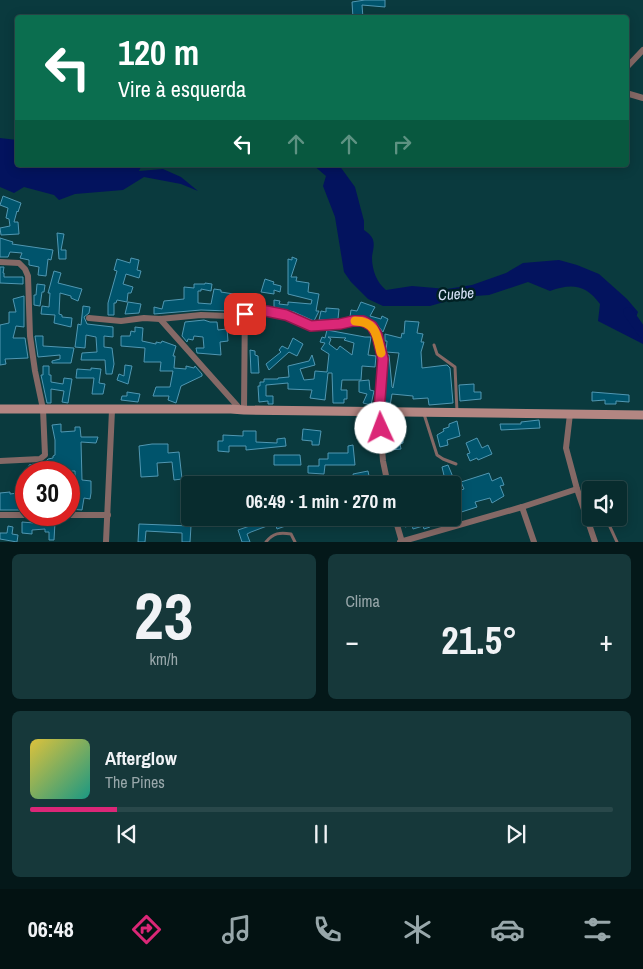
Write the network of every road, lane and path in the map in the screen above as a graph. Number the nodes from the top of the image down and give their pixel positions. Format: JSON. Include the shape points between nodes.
{"nodes":[{"id":1,"x":643,"y":50,"type":"edge"},
{"id":2,"x":629,"y":65,"type":"edge"},
{"id":3,"x":629,"y":95,"type":"edge"},
{"id":4,"x":643,"y":98,"type":"edge"},
{"id":5,"x":0,"y":262,"type":"edge"},
{"id":6,"x":245,"y":300,"type":"dead end"},
{"id":7,"x":245,"y":314,"type":"junction"},
{"id":8,"x":90,"y":318,"type":"dead end"},
{"id":9,"x":160,"y":319,"type":"junction"},
{"id":10,"x":434,"y":345,"type":"dead end"},
{"id":11,"x":44,"y":409,"type":"junction"},
{"id":12,"x":0,"y":410,"type":"edge"},
{"id":13,"x":112,"y":410,"type":"junction"},
{"id":14,"x":243,"y":410,"type":"junction"},
{"id":15,"x":379,"y":411,"type":"junction"},
{"id":16,"x":423,"y":412,"type":"junction"},
{"id":17,"x":457,"y":412,"type":"junction"},
{"id":18,"x":570,"y":414,"type":"junction"},
{"id":19,"x":643,"y":415,"type":"edge"},
{"id":20,"x":0,"y":461,"type":"edge"},
{"id":21,"x":456,"y":464,"type":"dead end"},
{"id":22,"x":386,"y":476,"type":"edge"},
{"id":23,"x":577,"y":489,"type":"junction"},
{"id":24,"x":582,"y":499,"type":"edge"},
{"id":25,"x":522,"y":507,"type":"junction"},
{"id":26,"x":0,"y":515,"type":"edge"},
{"id":27,"x":108,"y":515,"type":"junction"},
{"id":28,"x":398,"y":526,"type":"edge"},
{"id":29,"x":591,"y":526,"type":"edge"},
{"id":30,"x":610,"y":526,"type":"edge"},
{"id":31,"x":401,"y":541,"type":"edge"},
{"id":32,"x":106,"y":542,"type":"edge"},
{"id":33,"x":266,"y":542,"type":"edge"},
{"id":34,"x":295,"y":542,"type":"edge"},
{"id":35,"x":534,"y":542,"type":"edge"},
{"id":36,"x":594,"y":542,"type":"edge"},
{"id":37,"x":617,"y":542,"type":"edge"}],
"edges":[{"from":1,"to":2,"type":"street"},
{"from":3,"to":4,"type":"street"},
{"from":5,"to":11,"type":"street","via":[[19,263],[28,276],[30,336]]},
{"from":6,"to":7,"type":"street"},
{"from":7,"to":9,"type":"street","via":[[201,314]]},
{"from":7,"to":14,"type":"street"},
{"from":7,"to":15,"type":"street","via":[[261,310],[286,315],[311,326],[353,321],[363,321],[372,326],[383,359]]},
{"from":8,"to":9,"type":"street"},
{"from":9,"to":14,"type":"street"},
{"from":10,"to":17,"type":"lane","via":[[437,354],[455,367]]},
{"from":11,"to":12,"type":"main road"},
{"from":11,"to":13,"type":"main road"},
{"from":11,"to":20,"type":"street","via":[[44,457]]},
{"from":13,"to":14,"type":"main road"},
{"from":13,"to":27,"type":"street"},
{"from":14,"to":15,"type":"main road"},
{"from":15,"to":16,"type":"main road"},
{"from":15,"to":22,"type":"street"},
{"from":16,"to":17,"type":"main road"},
{"from":16,"to":21,"type":"lane","via":[[437,455]]},
{"from":17,"to":18,"type":"main road"},
{"from":18,"to":19,"type":"main road"},
{"from":18,"to":23,"type":"street","via":[[566,448]]},
{"from":23,"to":24,"type":"street"},
{"from":23,"to":25,"type":"street"},
{"from":25,"to":31,"type":"street"},
{"from":25,"to":35,"type":"street"},
{"from":26,"to":27,"type":"street"},
{"from":27,"to":32,"type":"street"},
{"from":28,"to":31,"type":"street"},
{"from":29,"to":36,"type":"street"},
{"from":30,"to":37,"type":"lane"},
{"from":33,"to":34,"type":"lane","via":[[276,533],[291,534]]}]}
